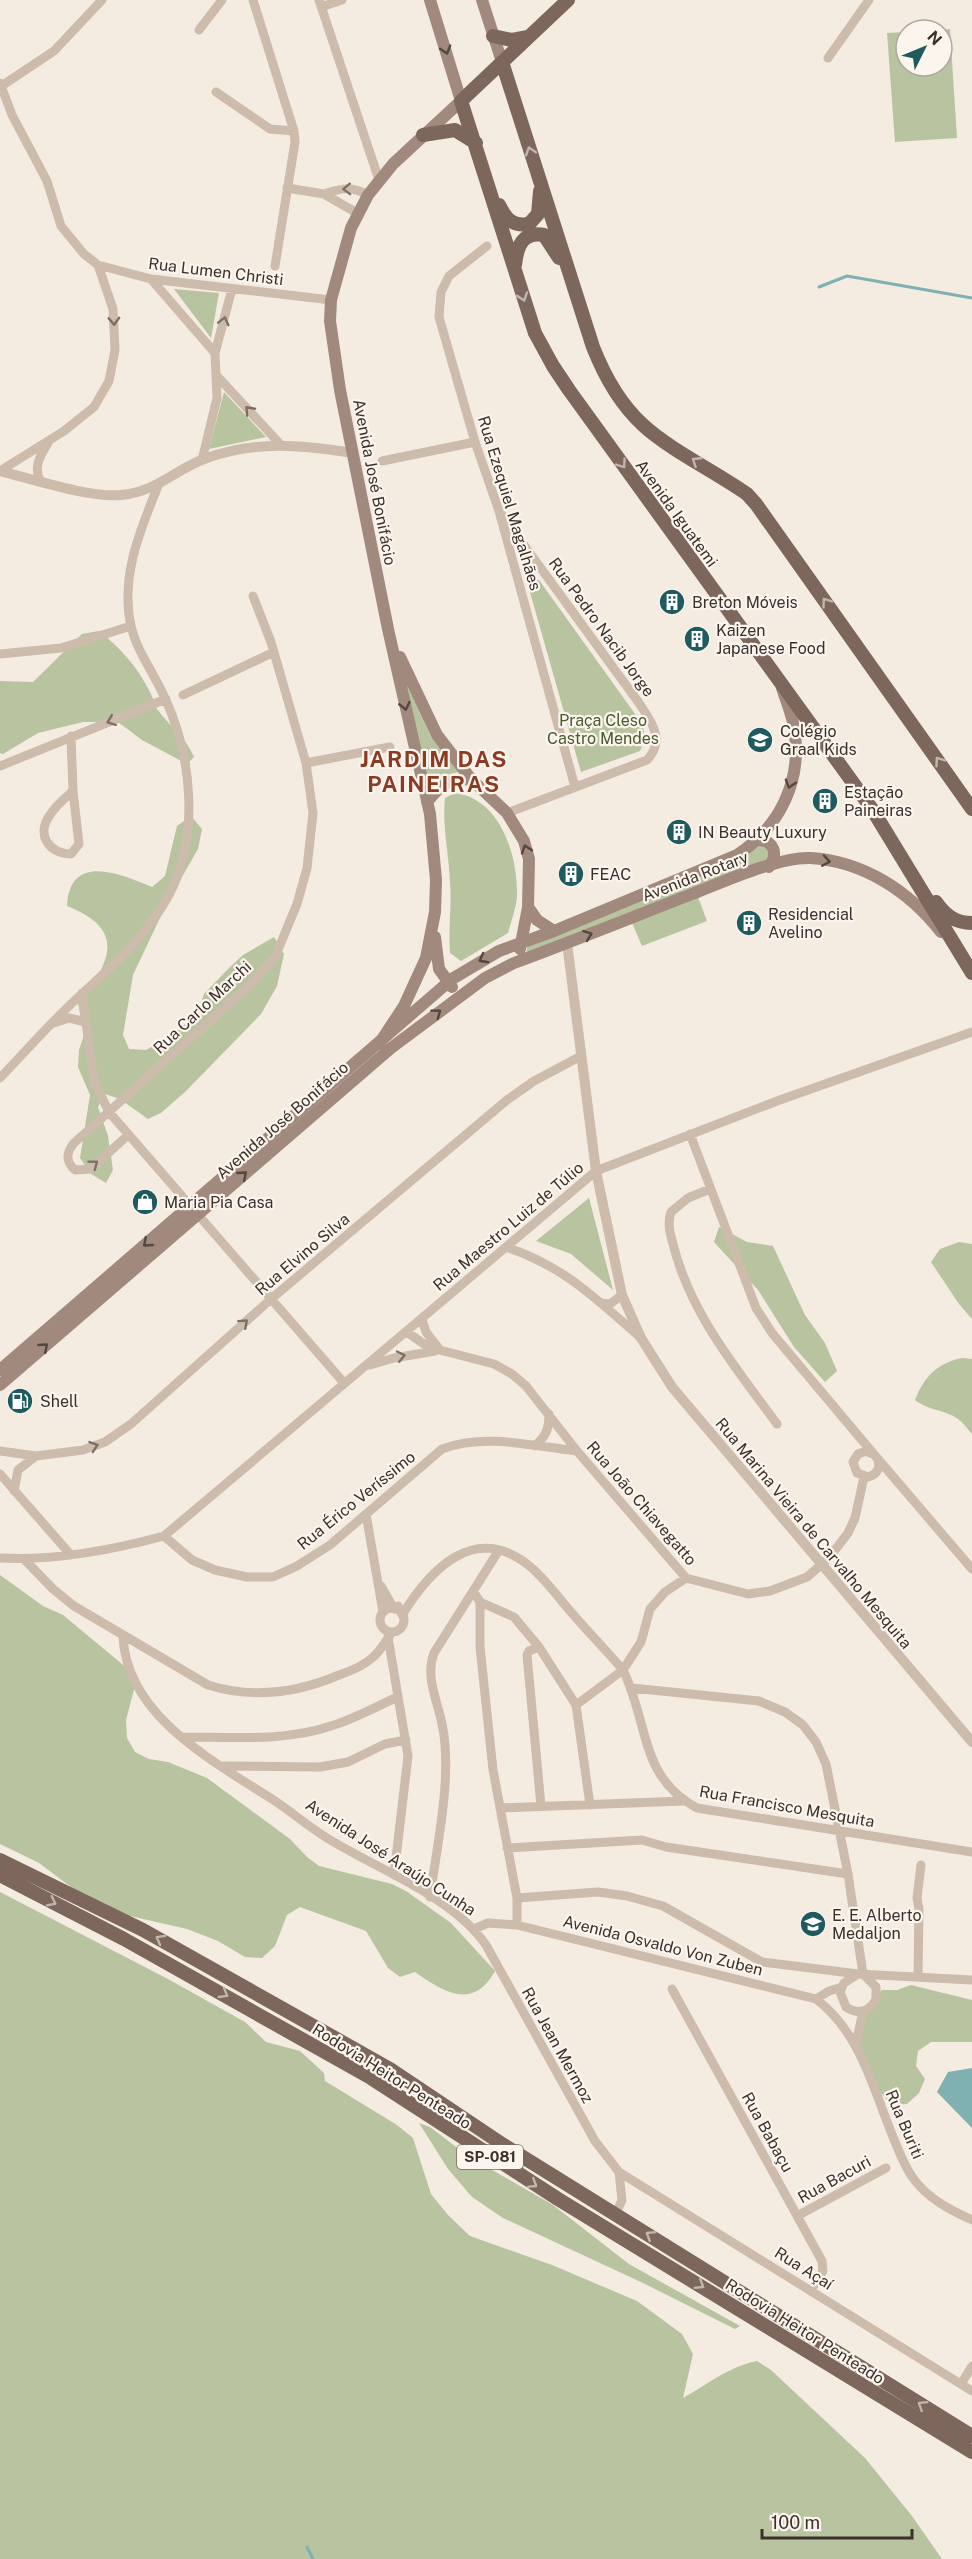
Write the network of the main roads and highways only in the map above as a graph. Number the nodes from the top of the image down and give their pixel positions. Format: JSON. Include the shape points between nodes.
{"nodes":[{"id":1,"x":430,"y":0,"type":"edge"},
{"id":2,"x":482,"y":0,"type":"edge"},
{"id":3,"x":568,"y":0,"type":"edge"},
{"id":4,"x":494,"y":36,"type":"junction"},
{"id":5,"x":530,"y":36,"type":"junction"},
{"id":6,"x":502,"y":62,"type":"junction"},
{"id":7,"x":461,"y":101,"type":"junction"},
{"id":8,"x":423,"y":135,"type":"junction"},
{"id":9,"x":476,"y":143,"type":"junction"},
{"id":10,"x":539,"y":179,"type":"junction"},
{"id":11,"x":489,"y":182,"type":"junction"},
{"id":12,"x":514,"y":272,"type":"junction"},
{"id":13,"x":573,"y":283,"type":"junction"},
{"id":14,"x":388,"y":629,"type":"junction"},
{"id":15,"x":782,"y":686,"type":"junction"},
{"id":16,"x":471,"y":779,"type":"junction"},
{"id":17,"x":427,"y":802,"type":"junction"},
{"id":18,"x":872,"y":809,"type":"junction"},
{"id":19,"x":972,"y":809,"type":"edge"},
{"id":20,"x":759,"y":840,"type":"junction"},
{"id":21,"x":769,"y":867,"type":"junction"},
{"id":22,"x":528,"y":907,"type":"junction"},
{"id":23,"x":435,"y":912,"type":"junction"},
{"id":24,"x":972,"y":923,"type":"edge"},
{"id":25,"x":555,"y":932,"type":"junction"},
{"id":26,"x":521,"y":942,"type":"junction"},
{"id":27,"x":514,"y":963,"type":"junction"},
{"id":28,"x":968,"y":967,"type":"edge"},
{"id":29,"x":447,"y":983,"type":"junction"},
{"id":30,"x":463,"y":994,"type":"junction"},
{"id":31,"x":379,"y":1044,"type":"junction"},
{"id":32,"x":195,"y":1209,"type":"junction"},
{"id":33,"x":0,"y":1370,"type":"edge"},
{"id":34,"x":0,"y":1385,"type":"edge"},
{"id":35,"x":0,"y":1860,"type":"edge"},
{"id":36,"x":0,"y":1875,"type":"edge"},
{"id":37,"x":972,"y":2436,"type":"edge"},
{"id":38,"x":972,"y":2452,"type":"edge"}],
"edges":[{"from":1,"to":7,"type":"main road","one_way":true},
{"from":2,"to":4,"type":"main road"},
{"from":3,"to":5,"type":"main road","name":"Avenida José Bonifácio"},
{"from":4,"to":5,"type":"main road","via":[[512,40]]},
{"from":4,"to":6,"type":"main road"},
{"from":5,"to":6,"type":"main road","name":"Avenida José Bonifácio"},
{"from":6,"to":7,"type":"main road","name":"Avenida José Bonifácio"},
{"from":10,"to":6,"type":"main road","name":"Avenida Iguatemi","one_way":true},
{"from":7,"to":8,"type":"main road","name":"Avenida José Bonifácio"},
{"from":7,"to":9,"type":"main road","name":"Avenida Iguatemi"},
{"from":8,"to":9,"type":"main road","via":[[455,130]]},
{"from":8,"to":14,"type":"main road","name":"Avenida José Bonifácio","via":[[379,180],[357,213],[331,300],[330,321],[340,390]]},
{"from":9,"to":11,"type":"main road","name":"Avenida Iguatemi"},
{"from":10,"to":11,"type":"main road","via":[[538,214],[533,222],[522,225],[508,219]]},
{"from":10,"to":13,"type":"main road","name":"Avenida Iguatemi"},
{"from":11,"to":12,"type":"main road","name":"Avenida Iguatemi"},
{"from":12,"to":13,"type":"main road","via":[[517,247],[536,234],[543,235]]},
{"from":12,"to":15,"type":"main road","name":"Avenida Iguatemi","one_way":true,"via":[[536,333],[553,366]]},
{"from":19,"to":13,"type":"main road","name":"Avenida Iguatemi","one_way":true,"via":[[756,504],[738,488],[651,432],[619,397],[600,365]]},
{"from":14,"to":16,"type":"main road","via":[[437,735]]},
{"from":14,"to":17,"type":"main road","name":"Avenida José Bonifácio","one_way":true},
{"from":15,"to":18,"type":"main road","name":"Avenida Iguatemi"},
{"from":15,"to":20,"type":"main road","name":"Avenida Rotary","one_way":true,"via":[[794,728],[796,759],[783,806]]},
{"from":16,"to":17,"type":"main road","via":[[444,783]]},
{"from":22,"to":16,"type":"main road","one_way":true,"via":[[529,859],[524,841],[507,813]]},
{"from":17,"to":23,"type":"main road","name":"Avenida José Bonifácio","via":[[436,880]]},
{"from":18,"to":24,"type":"main road","via":[[944,913],[963,923]]},
{"from":18,"to":28,"type":"main road","name":"Avenida Iguatemi"},
{"from":20,"to":21,"type":"main road","via":[[766,840],[775,852]]},
{"from":20,"to":25,"type":"main road","name":"Avenida Rotary","via":[[738,855]]},
{"from":27,"to":21,"type":"main road","name":"Avenida Rotary","one_way":true},
{"from":21,"to":28,"type":"main road","name":"Avenida Rotary","one_way":true,"via":[[808,858],[866,870],[899,890],[932,920]]},
{"from":22,"to":25,"type":"main road","via":[[537,920]]},
{"from":22,"to":26,"type":"main road"},
{"from":23,"to":29,"type":"main road","via":[[436,956]]},
{"from":23,"to":31,"type":"main road","name":"Avenida José Bonifácio","via":[[426,958],[404,1006]]},
{"from":25,"to":26,"type":"main road","name":"Avenida José Bonifácio"},
{"from":26,"to":27,"type":"main road"},
{"from":26,"to":29,"type":"main road","name":"Avenida José Bonifácio","one_way":true,"via":[[474,964]]},
{"from":27,"to":30,"type":"main road","name":"Avenida José Bonifácio"},
{"from":29,"to":30,"type":"main road"},
{"from":29,"to":31,"type":"main road","name":"Avenida José Bonifácio"},
{"from":32,"to":30,"type":"main road","name":"Avenida José Bonifácio","one_way":true},
{"from":31,"to":32,"type":"main road","name":"Avenida José Bonifácio"},
{"from":32,"to":33,"type":"main road","name":"Avenida José Bonifácio","one_way":true},
{"from":34,"to":32,"type":"main road","name":"Avenida José Bonifácio","one_way":true},
{"from":37,"to":35,"type":"main road","name":"Rodovia Heitor Penteado","number":"SP-081","one_way":true,"via":[[502,2144],[380,2063],[143,1930]]},
{"from":36,"to":38,"type":"main road","name":"Rodovia Heitor Penteado","number":"SP-081","one_way":true,"via":[[124,1939],[371,2078],[539,2188]]}]}
